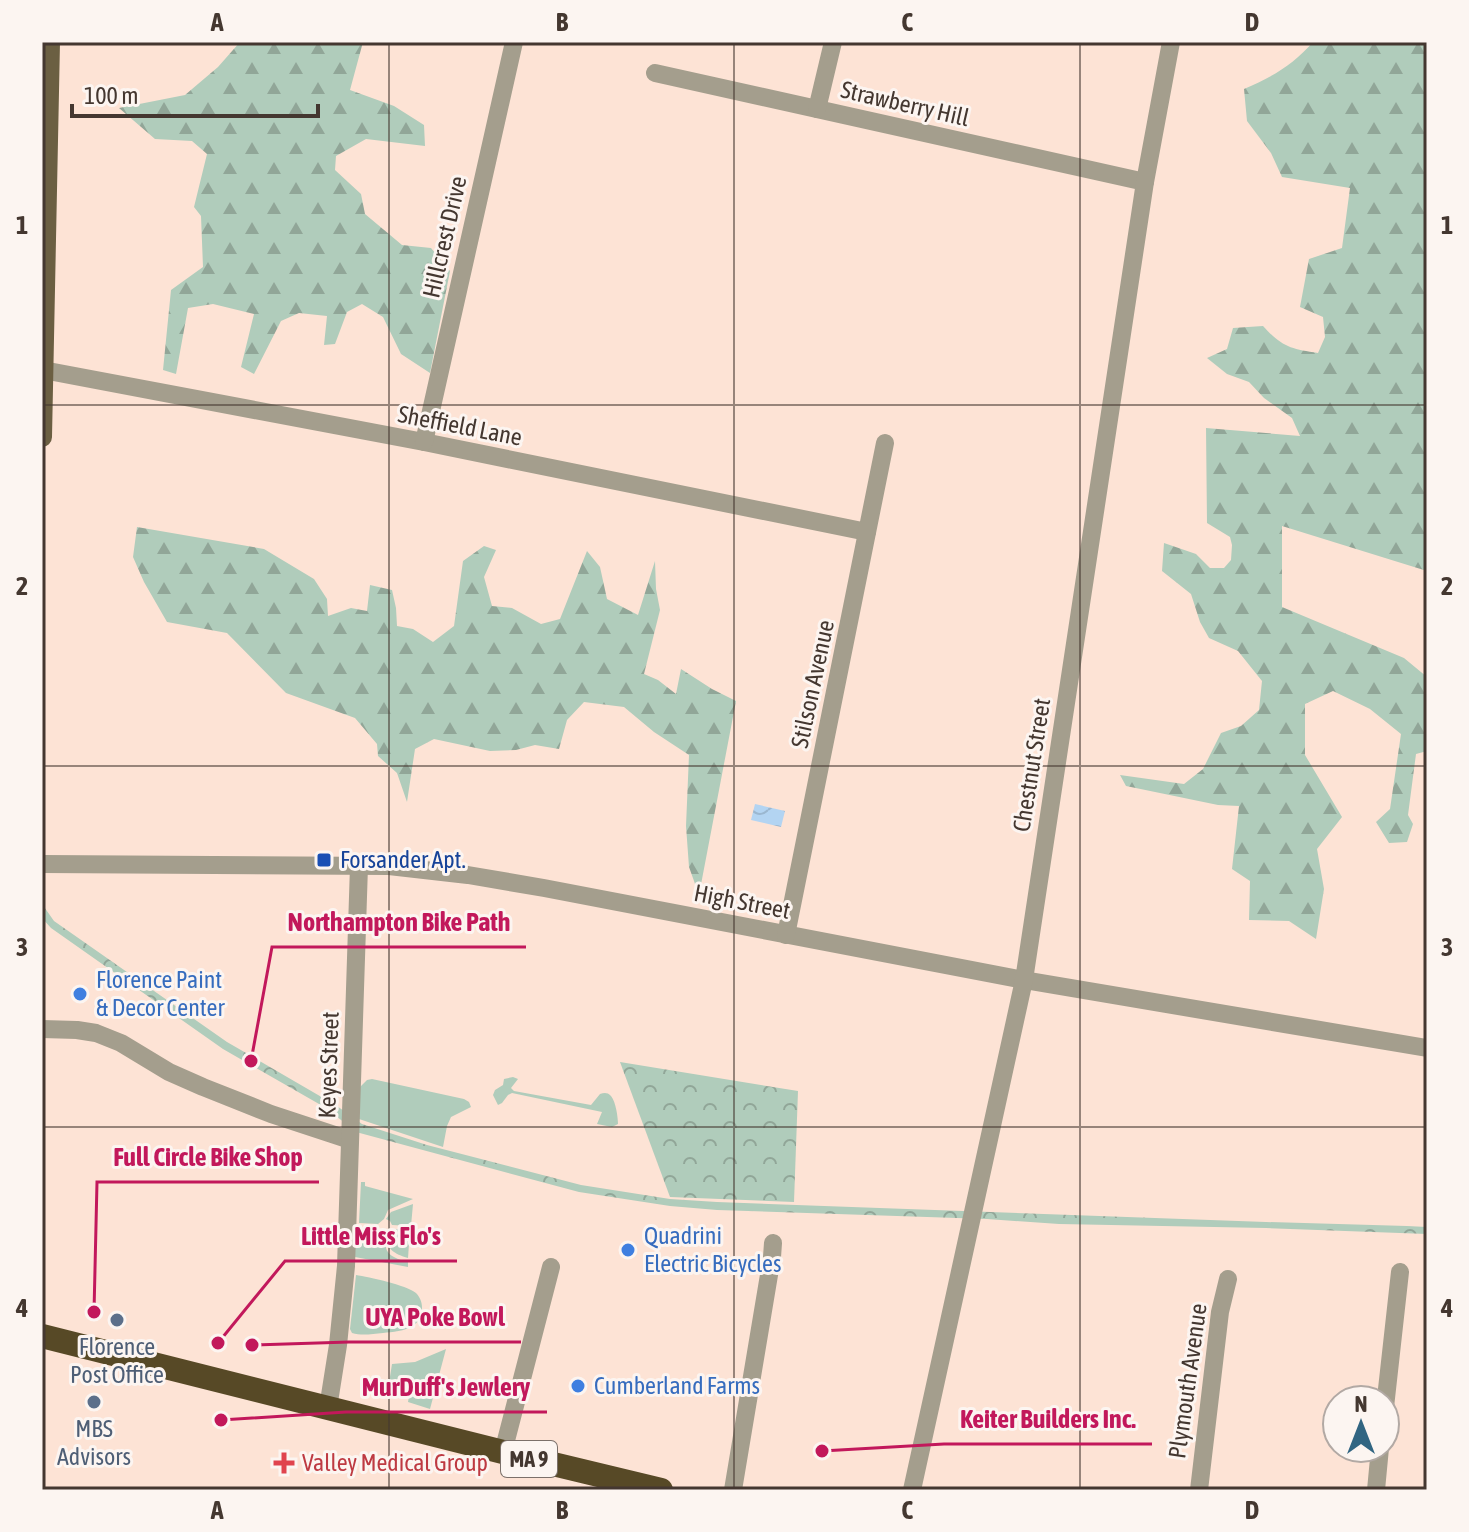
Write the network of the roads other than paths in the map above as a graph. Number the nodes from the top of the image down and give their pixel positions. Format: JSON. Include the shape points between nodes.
{"nodes":[{"id":1,"x":50,"y":42,"type":"edge"},
{"id":2,"x":514,"y":42,"type":"edge"},
{"id":3,"x":833,"y":42,"type":"edge"},
{"id":4,"x":1171,"y":42,"type":"edge"},
{"id":5,"x":655,"y":73,"type":"dead end"},
{"id":6,"x":817,"y":109,"type":"junction"},
{"id":7,"x":1145,"y":182,"type":"junction"},
{"id":8,"x":43,"y":370,"type":"edge"},
{"id":9,"x":42,"y":437,"type":"edge"},
{"id":10,"x":424,"y":442,"type":"junction"},
{"id":11,"x":885,"y":443,"type":"dead end"},
{"id":12,"x":867,"y":532,"type":"junction"},
{"id":13,"x":42,"y":864,"type":"edge"},
{"id":14,"x":359,"y":866,"type":"junction"},
{"id":15,"x":786,"y":935,"type":"junction"},
{"id":16,"x":1024,"y":980,"type":"junction"},
{"id":17,"x":42,"y":1029,"type":"edge"},
{"id":18,"x":1427,"y":1048,"type":"edge"},
{"id":19,"x":350,"y":1140,"type":"junction"},
{"id":20,"x":773,"y":1243,"type":"dead end"},
{"id":21,"x":551,"y":1267,"type":"dead end"},
{"id":22,"x":1400,"y":1272,"type":"dead end"},
{"id":23,"x":1228,"y":1279,"type":"dead end"},
{"id":24,"x":42,"y":1336,"type":"edge"},
{"id":25,"x":1388,"y":1384,"type":"edge"},
{"id":26,"x":328,"y":1408,"type":"junction"},
{"id":27,"x":503,"y":1452,"type":"junction"},
{"id":28,"x":1378,"y":1464,"type":"edge"},
{"id":29,"x":661,"y":1490,"type":"edge"},
{"id":30,"x":733,"y":1490,"type":"edge"},
{"id":31,"x":912,"y":1490,"type":"edge"},
{"id":32,"x":1199,"y":1490,"type":"edge"},
{"id":33,"x":1376,"y":1490,"type":"edge"}],
"edges":[{"from":1,"to":8,"type":"main road"},
{"from":2,"to":10,"type":"street","name":"Hillcrest Drive"},
{"from":3,"to":6,"type":"street"},
{"from":4,"to":7,"type":"street","name":"Chestnut Street"},
{"from":5,"to":6,"type":"street","name":"Strawberry Hill"},
{"from":6,"to":7,"type":"street","name":"Strawberry Hill"},
{"from":7,"to":16,"type":"street","name":"Chestnut Street"},
{"from":8,"to":9,"type":"main road"},
{"from":8,"to":10,"type":"street","name":"Sheffield Lane"},
{"from":10,"to":12,"type":"street","name":"Sheffield Lane"},
{"from":11,"to":12,"type":"street","name":"Stilson Avenue"},
{"from":12,"to":15,"type":"street","name":"Stilson Avenue"},
{"from":13,"to":14,"type":"street","name":"High Street"},
{"from":14,"to":15,"type":"street","name":"High Street","via":[[478,877]]},
{"from":14,"to":19,"type":"street","name":"Keyes Street"},
{"from":15,"to":16,"type":"street","name":"High Street"},
{"from":16,"to":18,"type":"street","name":"High Street"},
{"from":16,"to":31,"type":"street","name":"Chestnut Street"},
{"from":17,"to":19,"type":"street","via":[[96,1033],[203,1087]]},
{"from":19,"to":26,"type":"street","name":"Keyes Street","via":[[344,1289]]},
{"from":20,"to":30,"type":"street"},
{"from":21,"to":27,"type":"street"},
{"from":22,"to":25,"type":"street"},
{"from":23,"to":32,"type":"street","name":"Plymouth Avenue"},
{"from":24,"to":26,"type":"highway","number":"MA 9"},
{"from":26,"to":27,"type":"highway","number":"MA 9"},
{"from":27,"to":29,"type":"highway","number":"MA 9"},
{"from":28,"to":33,"type":"street"}]}
